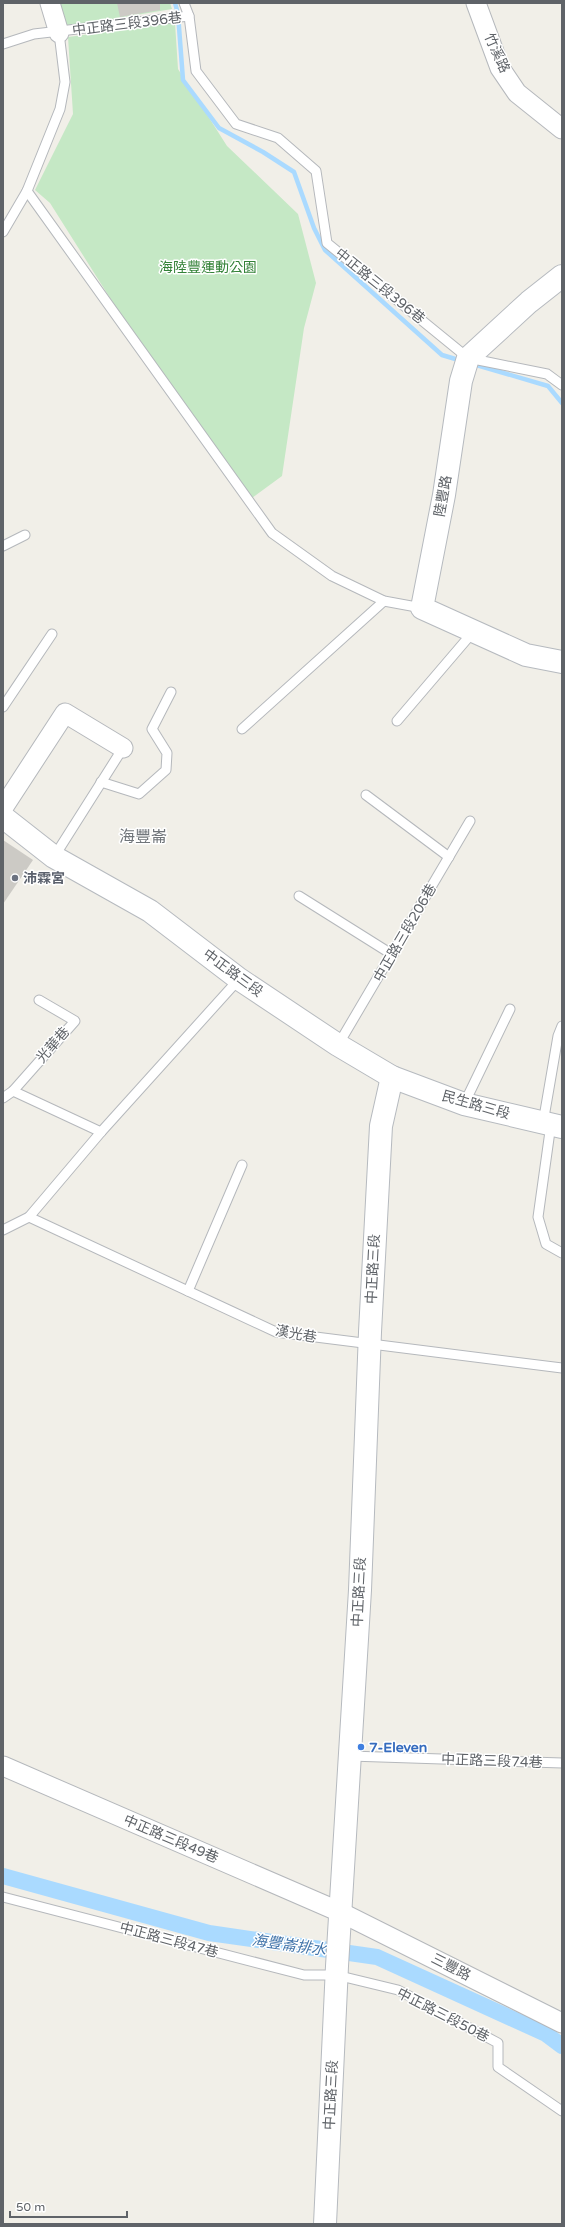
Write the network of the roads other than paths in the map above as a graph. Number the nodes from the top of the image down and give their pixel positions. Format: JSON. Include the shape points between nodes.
{"nodes":[{"id":1,"x":50,"y":3,"type":"edge"},
{"id":2,"x":184,"y":3,"type":"edge"},
{"id":3,"x":476,"y":3,"type":"edge"},
{"id":4,"x":189,"y":16,"type":"junction"},
{"id":5,"x":58,"y":32,"type":"junction"},
{"id":6,"x":3,"y":44,"type":"edge"},
{"id":7,"x":562,"y":129,"type":"edge"},
{"id":8,"x":26,"y":191,"type":"junction"},
{"id":9,"x":3,"y":232,"type":"edge"},
{"id":10,"x":562,"y":276,"type":"edge"},
{"id":11,"x":468,"y":358,"type":"junction"},
{"id":12,"x":562,"y":386,"type":"edge"},
{"id":13,"x":25,"y":536,"type":"dead end"},
{"id":14,"x":3,"y":546,"type":"edge"},
{"id":15,"x":384,"y":601,"type":"junction"},
{"id":16,"x":422,"y":608,"type":"junction"},
{"id":17,"x":473,"y":632,"type":"junction"},
{"id":18,"x":52,"y":634,"type":"dead end"},
{"id":19,"x":562,"y":662,"type":"edge"},
{"id":20,"x":171,"y":692,"type":"dead end"},
{"id":21,"x":3,"y":707,"type":"edge"},
{"id":22,"x":396,"y":721,"type":"dead end"},
{"id":23,"x":242,"y":729,"type":"dead end"},
{"id":24,"x":123,"y":748,"type":"joint"},
{"id":25,"x":102,"y":782,"type":"junction"},
{"id":26,"x":366,"y":795,"type":"dead end"},
{"id":27,"x":3,"y":808,"type":"edge"},
{"id":28,"x":3,"y":817,"type":"edge"},
{"id":29,"x":470,"y":821,"type":"dead end"},
{"id":30,"x":449,"y":857,"type":"junction"},
{"id":31,"x":54,"y":858,"type":"junction"},
{"id":32,"x":299,"y":896,"type":"dead end"},
{"id":33,"x":393,"y":955,"type":"junction"},
{"id":34,"x":239,"y":979,"type":"junction"},
{"id":35,"x":39,"y":1000,"type":"dead end"},
{"id":36,"x":510,"y":1009,"type":"dead end"},
{"id":37,"x":562,"y":1026,"type":"edge"},
{"id":38,"x":338,"y":1045,"type":"junction"},
{"id":39,"x":392,"y":1077,"type":"junction"},
{"id":40,"x":13,"y":1091,"type":"junction"},
{"id":41,"x":3,"y":1098,"type":"edge"},
{"id":42,"x":464,"y":1104,"type":"junction"},
{"id":43,"x":552,"y":1125,"type":"edge"},
{"id":44,"x":102,"y":1132,"type":"junction"},
{"id":45,"x":242,"y":1165,"type":"dead end"},
{"id":46,"x":29,"y":1217,"type":"junction"},
{"id":47,"x":3,"y":1230,"type":"edge"},
{"id":48,"x":562,"y":1253,"type":"edge"},
{"id":49,"x":188,"y":1291,"type":"junction"},
{"id":50,"x":369,"y":1345,"type":"junction"},
{"id":51,"x":562,"y":1368,"type":"edge"},
{"id":52,"x":349,"y":1756,"type":"junction"},
{"id":53,"x":562,"y":1763,"type":"edge"},
{"id":54,"x":3,"y":1766,"type":"edge"},
{"id":55,"x":3,"y":1897,"type":"edge"},
{"id":56,"x":339,"y":1921,"type":"junction"},
{"id":57,"x":337,"y":1970,"type":"junction"},
{"id":58,"x":562,"y":2023,"type":"edge"},
{"id":59,"x":562,"y":2111,"type":"edge"},
{"id":60,"x":325,"y":2224,"type":"edge"}],
"edges":[{"from":1,"to":5,"type":"street"},
{"from":2,"to":4,"type":"lane"},
{"from":3,"to":7,"type":"street","name":"竹溪路","via":[[500,68],[517,92]]},
{"from":4,"to":5,"type":"lane","name":"中正路三段396巷"},
{"from":4,"to":11,"type":"lane","name":"中正路三段396巷","via":[[196,71],[236,124],[278,138],[316,171],[327,243]]},
{"from":5,"to":6,"type":"lane","name":"中正路三段396巷","via":[[34,34]]},
{"from":5,"to":8,"type":"lane","via":[[65,82],[60,109]]},
{"from":8,"to":9,"type":"lane"},
{"from":8,"to":15,"type":"lane","via":[[272,533],[332,576]]},
{"from":10,"to":11,"type":"street","via":[[529,302]]},
{"from":11,"to":12,"type":"lane","via":[[547,374]]},
{"from":11,"to":16,"type":"street","name":"陸豐路","via":[[461,381],[444,495]]},
{"from":13,"to":14,"type":"lane"},
{"from":15,"to":16,"type":"lane"},
{"from":15,"to":23,"type":"lane"},
{"from":16,"to":17,"type":"street"},
{"from":17,"to":19,"type":"street","via":[[526,655]]},
{"from":17,"to":22,"type":"lane"},
{"from":18,"to":21,"type":"lane"},
{"from":20,"to":25,"type":"lane","via":[[152,729],[167,753],[166,770],[139,794]]},
{"from":24,"to":25,"type":"lane"},
{"from":24,"to":27,"type":"street","via":[[65,713]]},
{"from":25,"to":31,"type":"lane"},
{"from":26,"to":30,"type":"lane"},
{"from":28,"to":31,"type":"street","name":"中正路三段"},
{"from":29,"to":30,"type":"lane","name":"中正路三段206巷"},
{"from":30,"to":33,"type":"lane","name":"中正路三段206巷"},
{"from":31,"to":34,"type":"street","name":"中正路三段","via":[[150,911]]},
{"from":32,"to":33,"type":"lane"},
{"from":33,"to":38,"type":"lane","name":"中正路三段206巷"},
{"from":34,"to":38,"type":"street","name":"中正路三段"},
{"from":34,"to":44,"type":"lane"},
{"from":35,"to":40,"type":"lane","name":"光華巷","via":[[75,1020]]},
{"from":36,"to":42,"type":"lane"},
{"from":37,"to":43,"type":"lane","via":[[558,1036]]},
{"from":38,"to":39,"type":"street","name":"中正路三段"},
{"from":39,"to":42,"type":"street","name":"民生路三段"},
{"from":39,"to":50,"type":"street","name":"中正路三段","via":[[381,1126]]},
{"from":40,"to":41,"type":"lane","name":"光華巷"},
{"from":40,"to":44,"type":"lane"},
{"from":42,"to":43,"type":"street","name":"民生路三段"},
{"from":43,"to":48,"type":"lane","via":[[538,1217],[546,1244]]},
{"from":44,"to":46,"type":"lane"},
{"from":45,"to":49,"type":"lane"},
{"from":46,"to":47,"type":"lane"},
{"from":46,"to":49,"type":"lane","name":"漢光巷"},
{"from":49,"to":50,"type":"lane","name":"漢光巷","via":[[276,1332]]},
{"from":50,"to":51,"type":"lane","name":"漢光巷"},
{"from":50,"to":52,"type":"street","name":"中正路三段","via":[[360,1590]]},
{"from":52,"to":53,"type":"lane","name":"中正路三段74巷"},
{"from":52,"to":56,"type":"street","name":"中正路三段"},
{"from":54,"to":56,"type":"street","name":"中正路三段49巷"},
{"from":55,"to":57,"type":"lane","name":"中正路三段47巷","via":[[304,1975]]},
{"from":56,"to":57,"type":"street","name":"中正路三段"},
{"from":56,"to":58,"type":"street","name":"三豐路"},
{"from":57,"to":59,"type":"lane","name":"中正路三段50巷","via":[[398,1990],[498,2043],[498,2067]]},
{"from":57,"to":60,"type":"street","name":"中正路三段"}]}
